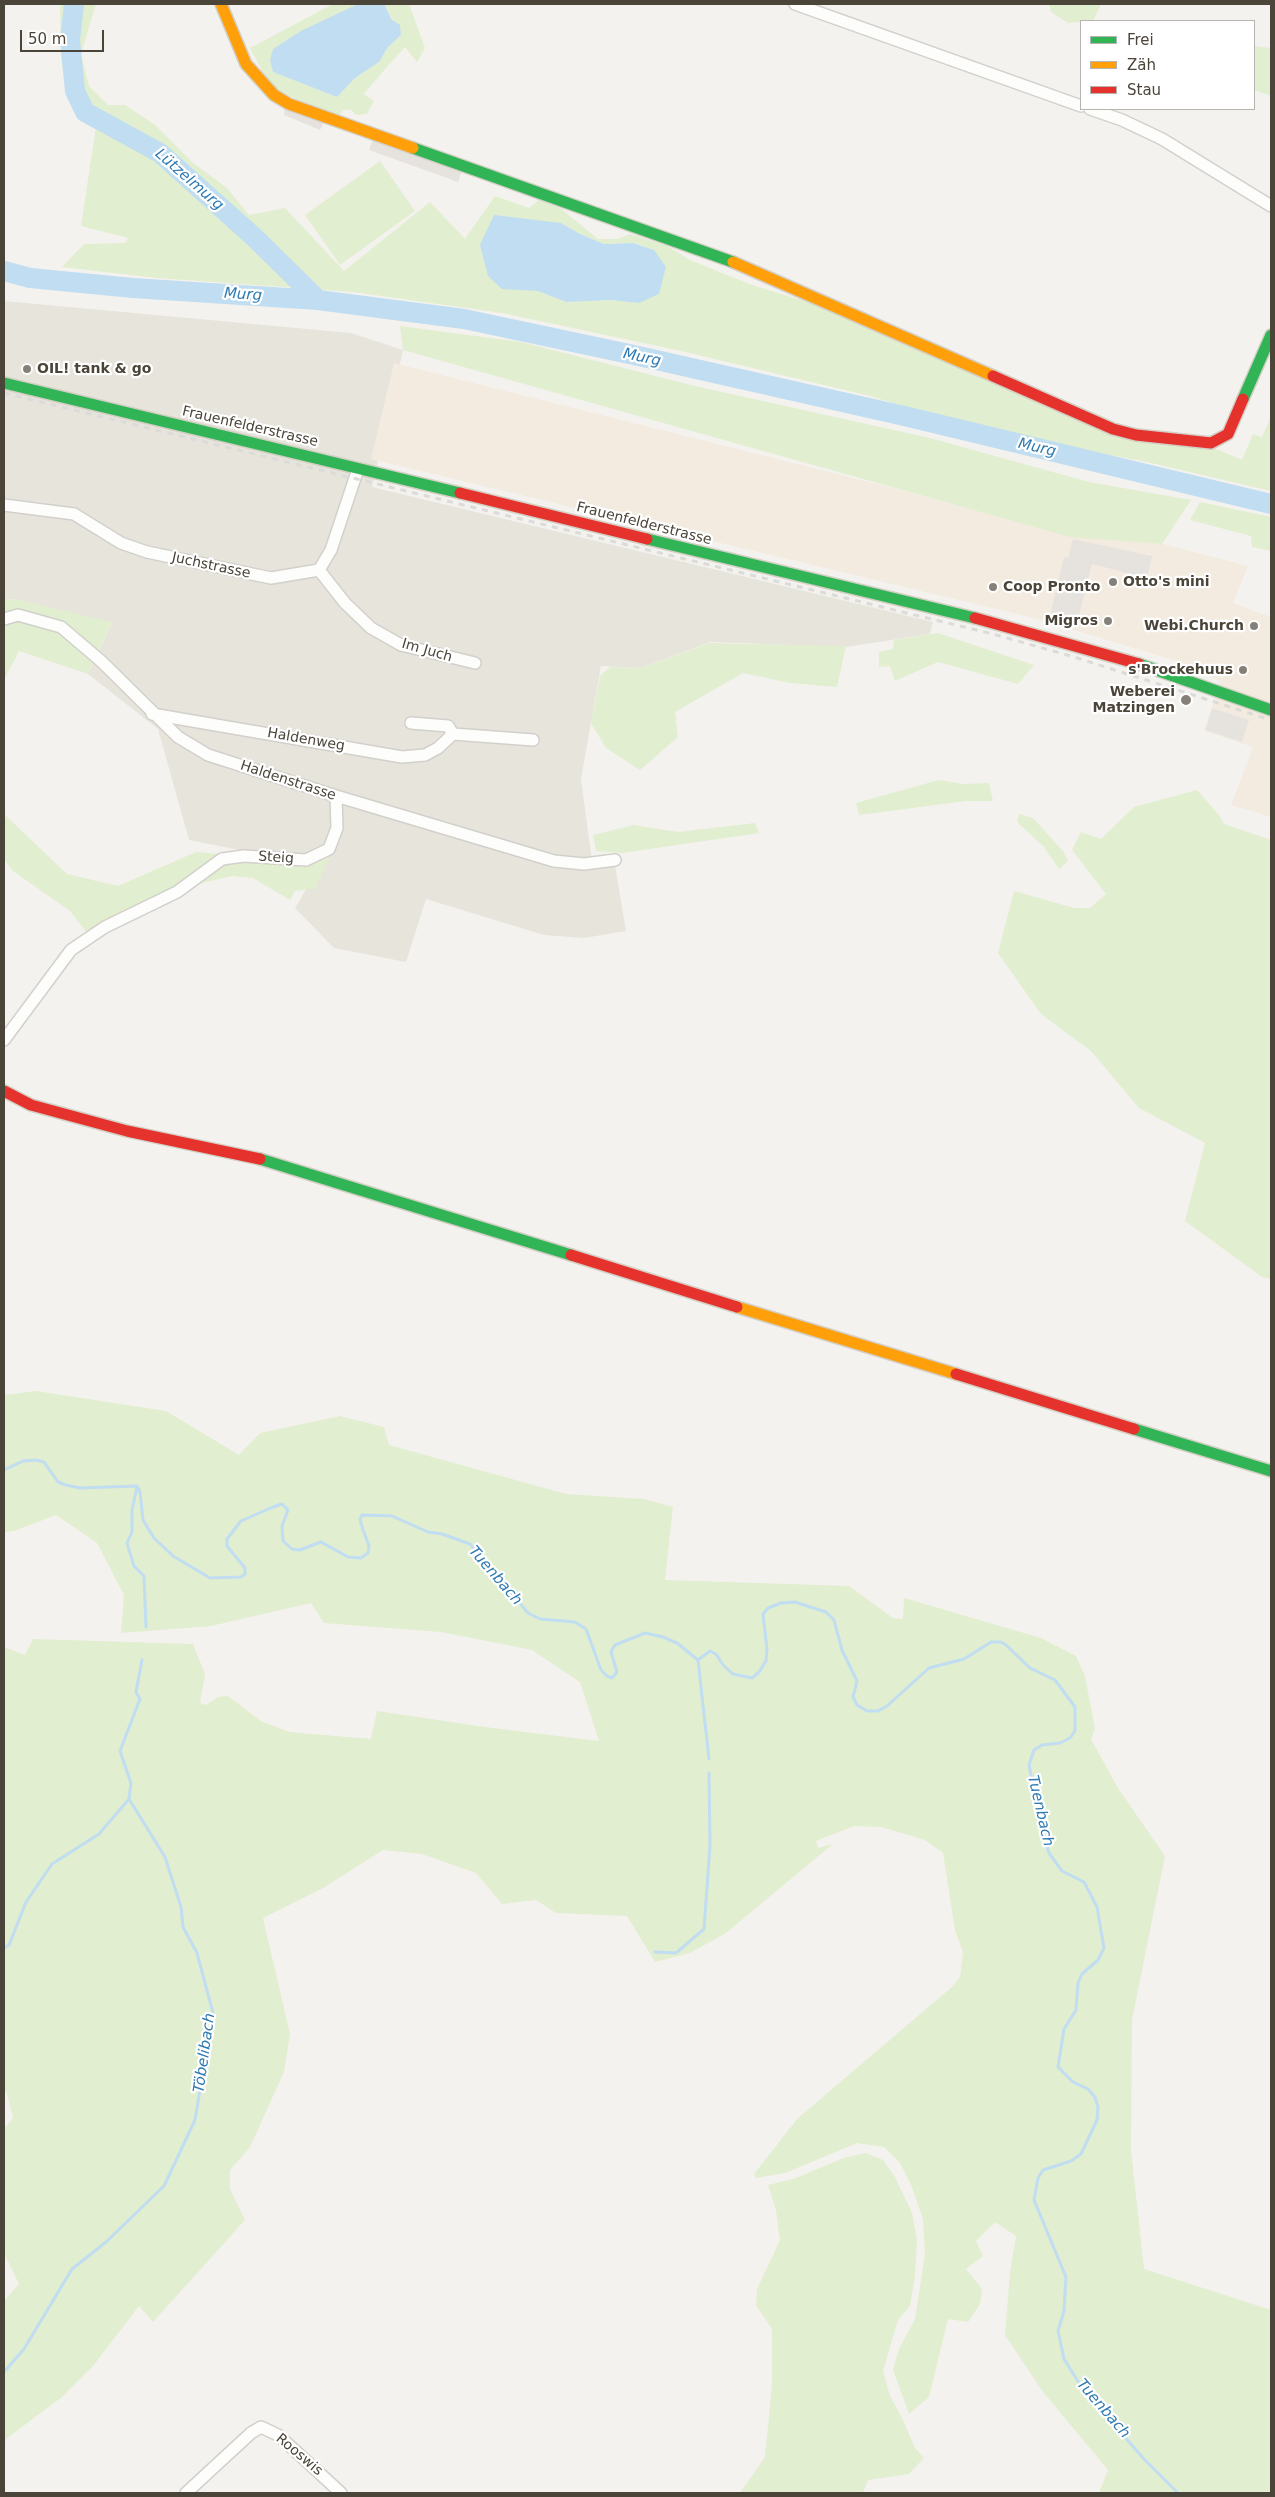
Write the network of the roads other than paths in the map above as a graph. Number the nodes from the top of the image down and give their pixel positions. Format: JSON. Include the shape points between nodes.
{"nodes":[{"id":1,"x":221,"y":4,"type":"edge"},
{"id":2,"x":795,"y":4,"type":"edge"},
{"id":3,"x":1080,"y":106,"type":"edge"},
{"id":4,"x":1093,"y":110,"type":"edge"},
{"id":5,"x":1271,"y":206,"type":"edge"},
{"id":6,"x":1271,"y":335,"type":"edge"},
{"id":7,"x":4,"y":383,"type":"edge"},
{"id":8,"x":358,"y":469,"type":"junction"},
{"id":9,"x":4,"y":505,"type":"edge"},
{"id":10,"x":319,"y":570,"type":"junction"},
{"id":11,"x":4,"y":619,"type":"edge"},
{"id":12,"x":475,"y":663,"type":"dead end"},
{"id":13,"x":1271,"y":710,"type":"edge"},
{"id":14,"x":152,"y":714,"type":"junction"},
{"id":15,"x":411,"y":723,"type":"dead end"},
{"id":16,"x":453,"y":734,"type":"junction"},
{"id":17,"x":533,"y":740,"type":"dead end"},
{"id":18,"x":336,"y":796,"type":"junction"},
{"id":19,"x":615,"y":860,"type":"dead end"},
{"id":20,"x":4,"y":1040,"type":"edge"},
{"id":21,"x":4,"y":1091,"type":"edge"},
{"id":22,"x":1271,"y":1471,"type":"edge"},
{"id":23,"x":186,"y":2493,"type":"edge"},
{"id":24,"x":341,"y":2493,"type":"edge"}],
"edges":[{"from":1,"to":6,"type":"street","via":[[246,64],[274,95],[289,104],[755,270],[1113,429],[1136,436],[1211,443],[1222,439],[1228,434]]},
{"from":2,"to":3,"type":"street"},
{"from":4,"to":5,"type":"street","via":[[1162,139]]},
{"from":7,"to":8,"type":"street","name":"Frauenfelderstrasse"},
{"from":8,"to":10,"type":"street","via":[[330,550]]},
{"from":8,"to":13,"type":"street","name":"Frauenfelderstrasse","via":[[1012,627],[1152,668]]},
{"from":9,"to":10,"type":"street","name":"Juchstrasse","via":[[74,514],[121,543],[249,575],[272,578]]},
{"from":10,"to":12,"type":"street","name":"Im Juch","via":[[345,604],[371,628],[401,645]]},
{"from":11,"to":14,"type":"street","name":"Haldenstrasse","via":[[18,615],[61,626],[101,661]]},
{"from":14,"to":16,"type":"street","name":"Haldenweg","via":[[402,757],[424,755],[438,748]]},
{"from":14,"to":18,"type":"street","name":"Haldenstrasse","via":[[178,737],[208,755]]},
{"from":15,"to":16,"type":"street","via":[[448,726]]},
{"from":16,"to":17,"type":"street"},
{"from":18,"to":19,"type":"street","name":"Haldenstrasse","via":[[554,861],[584,864]]},
{"from":18,"to":20,"type":"street","name":"Steig","via":[[338,828],[329,849],[306,860],[244,856],[222,858],[177,892],[105,926],[71,950]]},
{"from":21,"to":22,"type":"street","via":[[31,1105],[119,1129],[243,1154],[361,1189]]},
{"from":23,"to":24,"type":"street","name":"Rooswis","via":[[260,2427],[278,2435]]}]}
